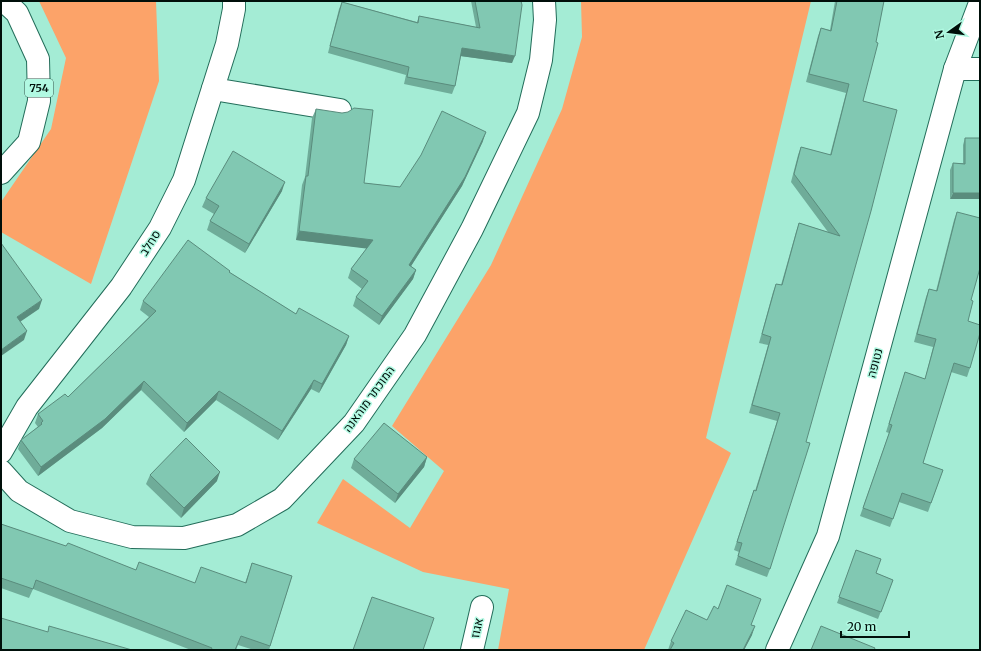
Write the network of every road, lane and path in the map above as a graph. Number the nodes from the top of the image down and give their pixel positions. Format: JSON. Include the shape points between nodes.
{"nodes":[{"id":1,"x":4,"y":1,"type":"edge"},
{"id":2,"x":234,"y":1,"type":"edge"},
{"id":3,"x":544,"y":1,"type":"edge"},
{"id":4,"x":980,"y":3,"type":"edge"},
{"id":5,"x":980,"y":30,"type":"edge"},
{"id":6,"x":955,"y":69,"type":"junction"},
{"id":7,"x":980,"y":69,"type":"edge"},
{"id":8,"x":213,"y":89,"type":"junction"},
{"id":9,"x":340,"y":110,"type":"dead end"},
{"id":10,"x":1,"y":173,"type":"edge"},
{"id":11,"x":1,"y":452,"type":"edge"},
{"id":12,"x":1,"y":471,"type":"edge"},
{"id":13,"x":482,"y":606,"type":"dead end"},
{"id":14,"x":472,"y":650,"type":"edge"},
{"id":15,"x":777,"y":650,"type":"edge"}],
"edges":[{"from":1,"to":10,"type":"street","number":"754","via":[[18,13],[38,59],[39,101],[29,142]]},
{"from":2,"to":8,"type":"street","name":"סחלב","via":[[227,44]]},
{"from":3,"to":12,"type":"street","name":"המוכתר מוהאנה","via":[[541,60],[528,112],[472,229],[415,335],[354,423],[282,499],[237,525],[184,538],[132,537],[70,521],[19,491]]},
{"from":4,"to":6,"type":"street","name":"נטופה"},
{"from":5,"to":6,"type":"street","name":"נטופה"},
{"from":6,"to":7,"type":"street"},
{"from":6,"to":15,"type":"street","name":"נטופה","via":[[828,536]]},
{"from":8,"to":9,"type":"street"},
{"from":8,"to":11,"type":"street","name":"סחלב","via":[[184,180],[160,228],[121,287],[27,407]]},
{"from":13,"to":14,"type":"street","name":"אגוז"}]}
